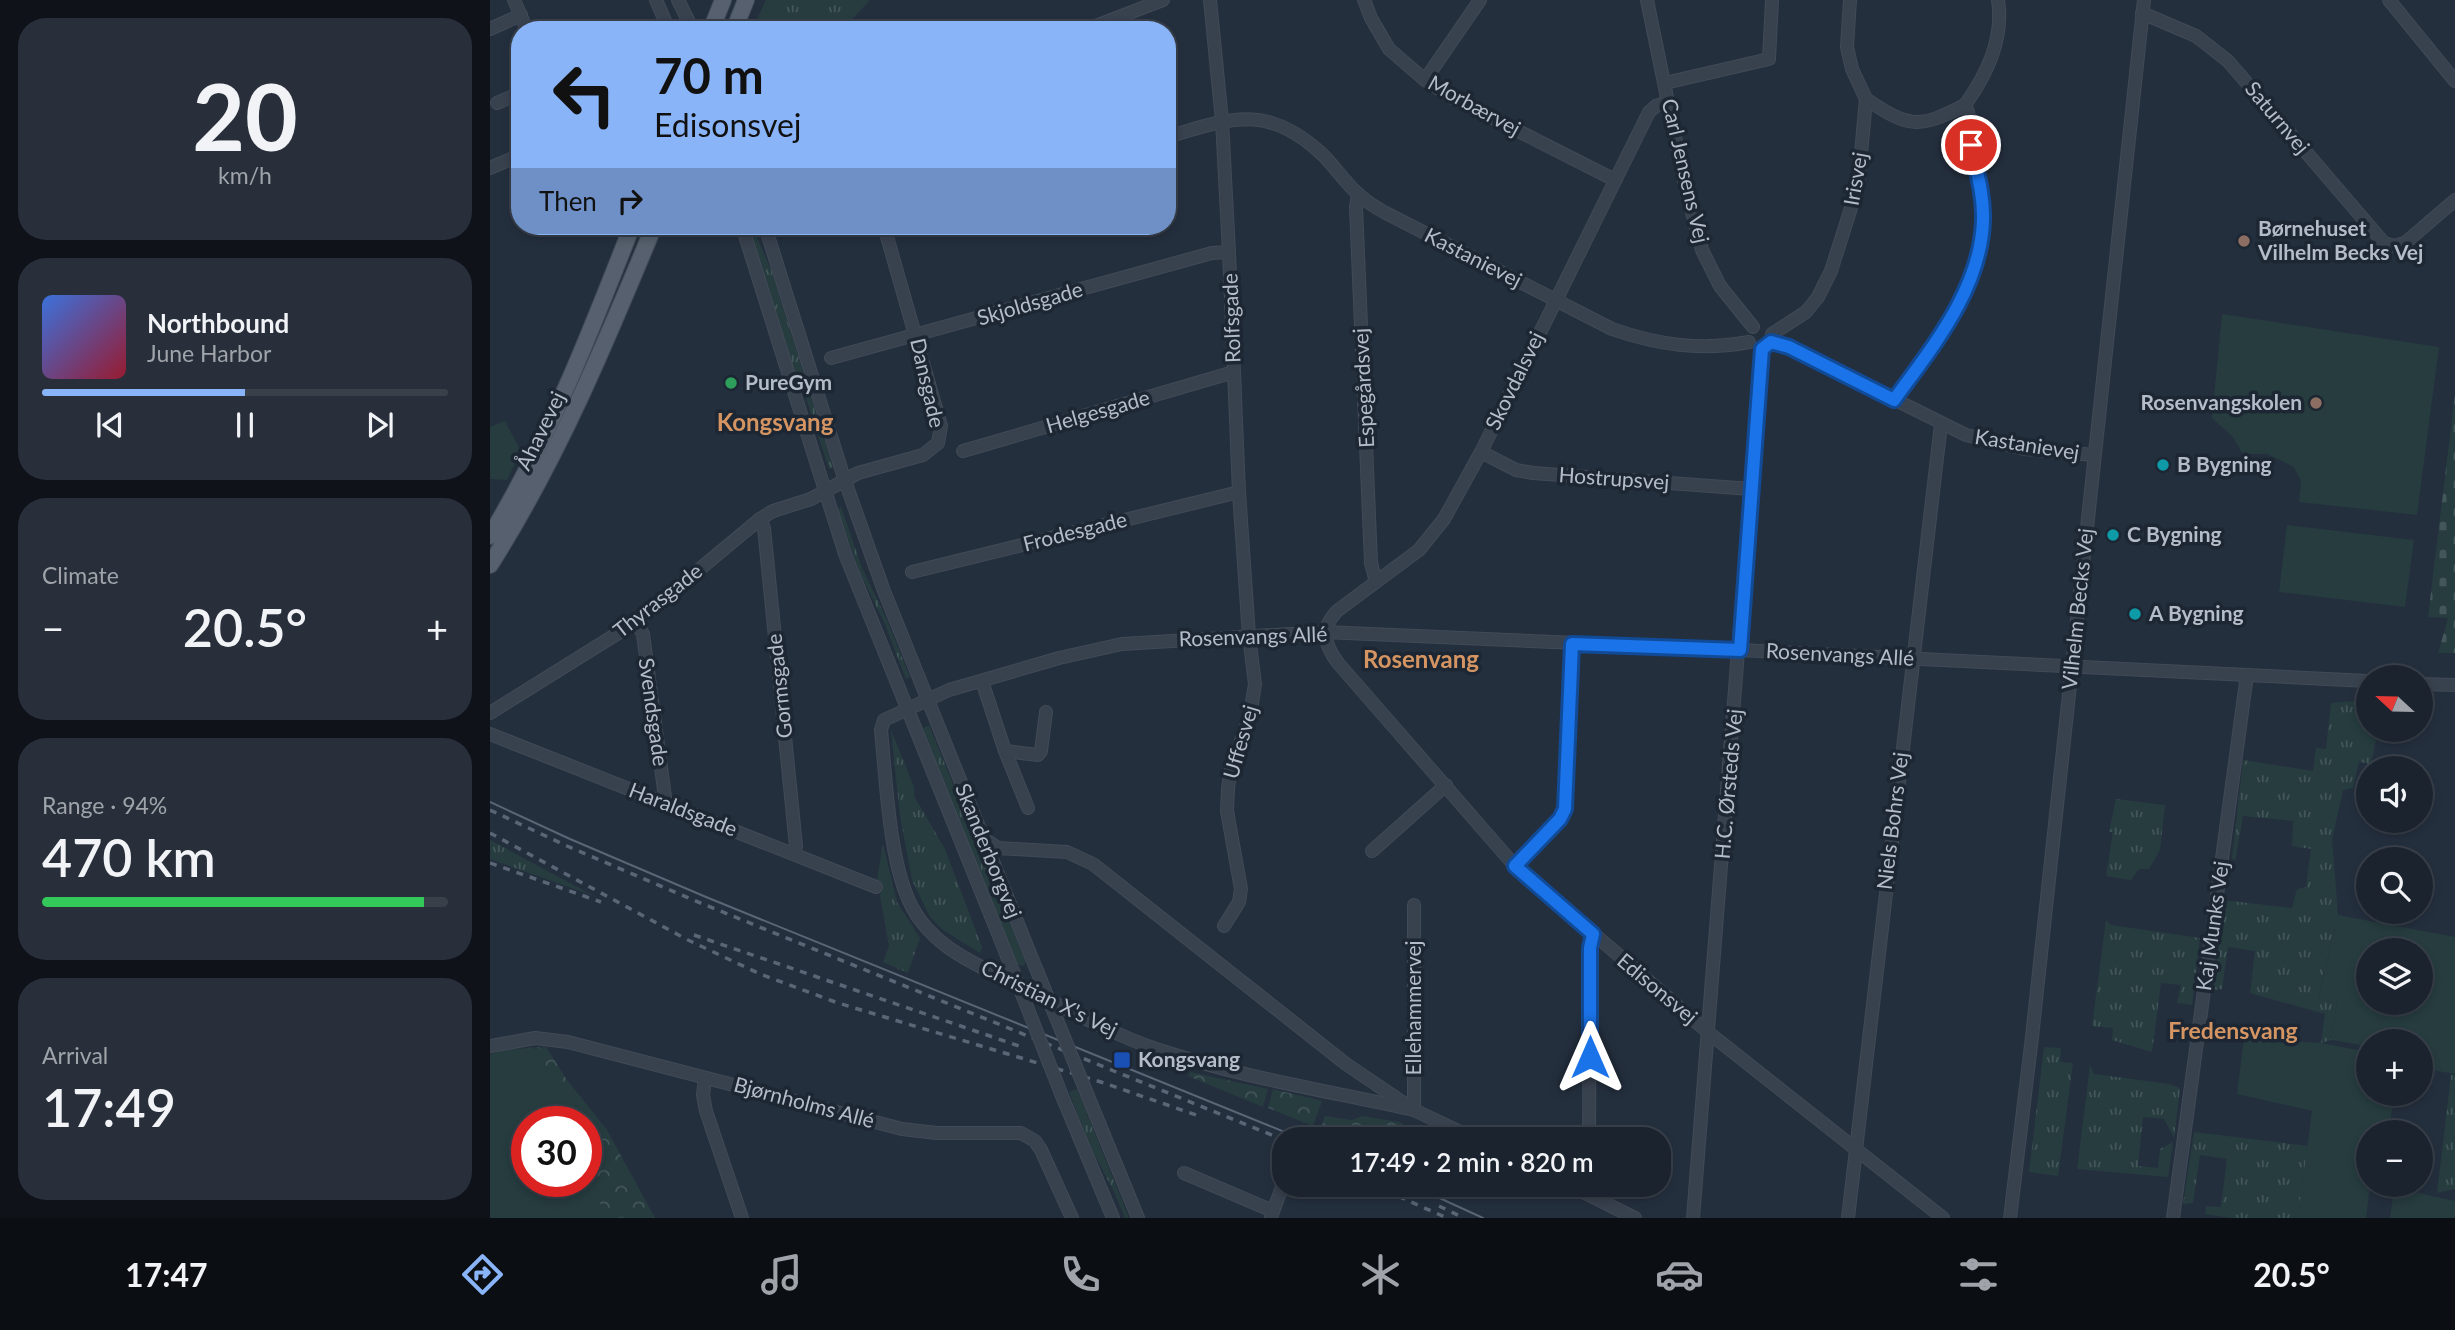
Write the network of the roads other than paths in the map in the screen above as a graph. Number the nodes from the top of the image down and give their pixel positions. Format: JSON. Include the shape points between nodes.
{"nodes":[{"id":1,"x":514,"y":0,"type":"edge"},
{"id":2,"x":656,"y":0,"type":"edge"},
{"id":3,"x":678,"y":0,"type":"edge"},
{"id":4,"x":723,"y":0,"type":"edge"},
{"id":5,"x":746,"y":0,"type":"edge"},
{"id":6,"x":1163,"y":0,"type":"edge"},
{"id":7,"x":1210,"y":0,"type":"edge"},
{"id":8,"x":1364,"y":0,"type":"edge"},
{"id":9,"x":1480,"y":0,"type":"edge"},
{"id":10,"x":1647,"y":0,"type":"edge"},
{"id":11,"x":1772,"y":0,"type":"edge"},
{"id":12,"x":1850,"y":0,"type":"edge"},
{"id":13,"x":1998,"y":0,"type":"edge"},
{"id":14,"x":2389,"y":0,"type":"edge"},
{"id":15,"x":2143,"y":6,"type":"edge"},
{"id":16,"x":521,"y":15,"type":"junction"},
{"id":17,"x":523,"y":21,"type":"edge"},
{"id":18,"x":665,"y":21,"type":"edge"},
{"id":19,"x":688,"y":21,"type":"edge"},
{"id":20,"x":715,"y":21,"type":"edge"},
{"id":21,"x":738,"y":21,"type":"edge"},
{"id":22,"x":1108,"y":21,"type":"edge"},
{"id":23,"x":490,"y":29,"type":"edge"},
{"id":24,"x":2418,"y":34,"type":"junction"},
{"id":25,"x":2455,"y":70,"type":"edge"},
{"id":26,"x":1424,"y":80,"type":"junction"},
{"id":27,"x":2455,"y":81,"type":"edge"},
{"id":28,"x":1665,"y":83,"type":"junction"},
{"id":29,"x":511,"y":97,"type":"edge"},
{"id":30,"x":1866,"y":99,"type":"junction"},
{"id":31,"x":1668,"y":102,"type":"junction"},
{"id":32,"x":497,"y":103,"type":"dead end"},
{"id":33,"x":1965,"y":105,"type":"junction"},
{"id":34,"x":1222,"y":121,"type":"junction"},
{"id":35,"x":1176,"y":134,"type":"edge"},
{"id":36,"x":511,"y":159,"type":"edge"},
{"id":37,"x":490,"y":168,"type":"edge"},
{"id":38,"x":1615,"y":180,"type":"junction"},
{"id":39,"x":1358,"y":194,"type":"junction"},
{"id":40,"x":2455,"y":200,"type":"edge"},
{"id":41,"x":628,"y":235,"type":"edge"},
{"id":42,"x":650,"y":235,"type":"edge"},
{"id":43,"x":745,"y":235,"type":"edge"},
{"id":44,"x":768,"y":235,"type":"edge"},
{"id":45,"x":887,"y":235,"type":"edge"},
{"id":46,"x":1229,"y":252,"type":"junction"},
{"id":47,"x":1556,"y":300,"type":"junction"},
{"id":48,"x":1753,"y":327,"type":"junction"},
{"id":49,"x":916,"y":335,"type":"junction"},
{"id":50,"x":1749,"y":342,"type":"junction"},
{"id":51,"x":1768,"y":342,"type":"junction"},
{"id":52,"x":831,"y":359,"type":"dead end"},
{"id":53,"x":1234,"y":372,"type":"junction"},
{"id":54,"x":1894,"y":400,"type":"junction"},
{"id":55,"x":1941,"y":424,"type":"junction"},
{"id":56,"x":963,"y":451,"type":"dead end"},
{"id":57,"x":1481,"y":452,"type":"junction"},
{"id":58,"x":2094,"y":456,"type":"junction"},
{"id":59,"x":845,"y":481,"type":"junction"},
{"id":60,"x":1751,"y":489,"type":"junction"},
{"id":61,"x":824,"y":492,"type":"junction"},
{"id":62,"x":1239,"y":492,"type":"junction"},
{"id":63,"x":760,"y":519,"type":"junction"},
{"id":64,"x":490,"y":536,"type":"edge"},
{"id":65,"x":490,"y":565,"type":"edge"},
{"id":66,"x":912,"y":572,"type":"dead end"},
{"id":67,"x":1376,"y":582,"type":"junction"},
{"id":68,"x":636,"y":622,"type":"junction"},
{"id":69,"x":1324,"y":632,"type":"junction"},
{"id":70,"x":1249,"y":636,"type":"junction"},
{"id":71,"x":1572,"y":644,"type":"junction"},
{"id":72,"x":1740,"y":650,"type":"junction"},
{"id":73,"x":1912,"y":659,"type":"junction"},
{"id":74,"x":2072,"y":666,"type":"junction"},
{"id":75,"x":2247,"y":675,"type":"junction"},
{"id":76,"x":2356,"y":680,"type":"edge"},
{"id":77,"x":982,"y":681,"type":"junction"},
{"id":78,"x":2433,"y":684,"type":"edge"},
{"id":79,"x":2455,"y":685,"type":"edge"},
{"id":80,"x":927,"y":700,"type":"junction"},
{"id":81,"x":906,"y":709,"type":"junction"},
{"id":82,"x":1046,"y":712,"type":"dead end"},
{"id":83,"x":490,"y":713,"type":"edge"},
{"id":84,"x":490,"y":734,"type":"edge"},
{"id":85,"x":1005,"y":751,"type":"junction"},
{"id":86,"x":1446,"y":785,"type":"junction"},
{"id":87,"x":664,"y":803,"type":"junction"},
{"id":88,"x":1028,"y":808,"type":"dead end"},
{"id":89,"x":982,"y":837,"type":"junction"},
{"id":90,"x":1372,"y":851,"type":"dead end"},
{"id":91,"x":794,"y":853,"type":"junction"},
{"id":92,"x":1515,"y":866,"type":"junction"},
{"id":93,"x":876,"y":887,"type":"dead end"},
{"id":94,"x":1414,"y":905,"type":"dead end"},
{"id":95,"x":1224,"y":926,"type":"dead end"},
{"id":96,"x":1593,"y":934,"type":"junction"},
{"id":97,"x":1709,"y":1032,"type":"junction"},
{"id":98,"x":490,"y":1046,"type":"edge"},
{"id":99,"x":705,"y":1078,"type":"junction"},
{"id":100,"x":1414,"y":1110,"type":"junction"},
{"id":101,"x":1450,"y":1127,"type":"edge"},
{"id":102,"x":1589,"y":1127,"type":"edge"},
{"id":103,"x":1856,"y":1150,"type":"junction"},
{"id":104,"x":1184,"y":1173,"type":"dead end"},
{"id":105,"x":1279,"y":1197,"type":"edge"},
{"id":106,"x":1601,"y":1197,"type":"edge"},
{"id":107,"x":1272,"y":1215,"type":"edge"},
{"id":108,"x":742,"y":1218,"type":"edge"},
{"id":109,"x":1072,"y":1218,"type":"edge"},
{"id":110,"x":1113,"y":1218,"type":"edge"},
{"id":111,"x":1138,"y":1218,"type":"edge"},
{"id":112,"x":1635,"y":1218,"type":"edge"},
{"id":113,"x":1693,"y":1218,"type":"edge"},
{"id":114,"x":1847,"y":1218,"type":"edge"},
{"id":115,"x":1943,"y":1218,"type":"edge"},
{"id":116,"x":2010,"y":1218,"type":"edge"},
{"id":117,"x":2173,"y":1218,"type":"edge"}],
"edges":[{"from":1,"to":16,"type":"street"},
{"from":2,"to":18,"type":"street"},
{"from":3,"to":19,"type":"street"},
{"from":4,"to":20,"type":"main road"},
{"from":5,"to":21,"type":"main road"},
{"from":6,"to":22,"type":"street"},
{"from":7,"to":34,"type":"street","name":"Rolfsgade"},
{"from":8,"to":26,"type":"street","name":"Morbærvej","via":[[1389,48]]},
{"from":9,"to":26,"type":"street"},
{"from":10,"to":28,"type":"street","name":"Carl Jensens Vej"},
{"from":11,"to":28,"type":"street","via":[[1769,59]]},
{"from":12,"to":30,"type":"street","name":"Irisvej","via":[[1847,47]]},
{"from":13,"to":33,"type":"street","via":[[1998,35],[1991,60]]},
{"from":14,"to":24,"type":"street"},
{"from":15,"to":40,"type":"street","name":"Saturnvej","via":[[2196,36],[2228,61],[2384,243],[2405,243]]},
{"from":15,"to":58,"type":"street","name":"Vilhelm Becks Vej"},
{"from":16,"to":17,"type":"street"},
{"from":16,"to":23,"type":"street"},
{"from":24,"to":25,"type":"street"},
{"from":24,"to":27,"type":"street"},
{"from":26,"to":38,"type":"street","name":"Morbærvej"},
{"from":28,"to":31,"type":"street","name":"Carl Jensens Vej"},
{"from":29,"to":32,"type":"street"},
{"from":30,"to":33,"type":"street","via":[[1892,116],[1916,123]]},
{"from":30,"to":51,"type":"street","name":"Irisvej","via":[[1858,186],[1831,271],[1805,312]]},
{"from":31,"to":38,"type":"street","name":"Skovdalsvej","via":[[1649,112]]},
{"from":31,"to":48,"type":"street","name":"Carl Jensens Vej","via":[[1702,250],[1720,286]]},
{"from":33,"to":54,"type":"street","via":[[1971,116],[1969,132],[1983,219],[1979,254],[1954,314]]},
{"from":34,"to":35,"type":"street","name":"Kastanievej"},
{"from":34,"to":39,"type":"street","name":"Kastanievej","via":[[1244,117],[1282,127],[1321,154]]},
{"from":34,"to":46,"type":"street","name":"Rolfsgade"},
{"from":36,"to":37,"type":"street"},
{"from":38,"to":47,"type":"street","name":"Skovdalsvej"},
{"from":39,"to":47,"type":"street","name":"Kastanievej","via":[[1384,212]]},
{"from":39,"to":67,"type":"street","name":"Espegårdsvej","via":[[1371,563]]},
{"from":41,"to":64,"type":"main road","name":"Åhavevej","via":[[519,488]]},
{"from":42,"to":65,"type":"main road","name":"Åhavevej","via":[[586,387],[535,489]]},
{"from":43,"to":61,"type":"street","name":"Skanderborgvej"},
{"from":44,"to":59,"type":"street","name":"Skanderborgvej"},
{"from":45,"to":49,"type":"street","name":"Dansgade"},
{"from":46,"to":49,"type":"street","name":"Skjoldsgade"},
{"from":46,"to":53,"type":"street","name":"Rolfsgade"},
{"from":47,"to":50,"type":"street","name":"Kastanievej","via":[[1637,338],[1689,347]]},
{"from":47,"to":57,"type":"street","name":"Skovdalsvej"},
{"from":48,"to":50,"type":"street"},
{"from":48,"to":51,"type":"street","via":[[1764,326]]},
{"from":49,"to":52,"type":"street","name":"Skjoldsgade"},
{"from":49,"to":59,"type":"street","name":"Dansgade","via":[[941,426],[938,443],[923,455]]},
{"from":50,"to":51,"type":"street","via":[[1754,348]]},
{"from":51,"to":54,"type":"street","name":"Kastanievej","via":[[1789,347]]},
{"from":51,"to":60,"type":"street","name":"H.C. Ørsteds Vej"},
{"from":53,"to":56,"type":"street","name":"Helgesgade"},
{"from":53,"to":62,"type":"street","name":"Rolfsgade"},
{"from":54,"to":55,"type":"street","name":"Kastanievej"},
{"from":55,"to":58,"type":"street","name":"Kastanievej","via":[[1995,443]]},
{"from":55,"to":73,"type":"street","name":"Niels Bohrs Vej"},
{"from":57,"to":60,"type":"street","name":"Hostrupsvej","via":[[1516,470],[1533,473]]},
{"from":57,"to":67,"type":"street","name":"Skovdalsvej","via":[[1431,537]]},
{"from":58,"to":74,"type":"street","name":"Vilhelm Becks Vej"},
{"from":59,"to":61,"type":"street"},
{"from":59,"to":80,"type":"street","name":"Skanderborgvej"},
{"from":60,"to":72,"type":"street","name":"H.C. Ørsteds Vej"},
{"from":61,"to":63,"type":"street","name":"Thyrasgade"},
{"from":61,"to":81,"type":"street","name":"Skanderborgvej"},
{"from":62,"to":66,"type":"street","name":"Frodesgade"},
{"from":62,"to":70,"type":"street","name":"Rolfsgade"},
{"from":63,"to":68,"type":"street","name":"Thyrasgade"},
{"from":63,"to":91,"type":"street","name":"Gormsgade"},
{"from":67,"to":69,"type":"street","name":"Skovdalsvej","via":[[1337,611]]},
{"from":68,"to":83,"type":"street","name":"Thyrasgade"},
{"from":68,"to":87,"type":"street","name":"Svendsgade","via":[[643,634]]},
{"from":69,"to":70,"type":"street","name":"Rosenvangs Allé"},
{"from":69,"to":71,"type":"street","name":"Rosenvangs Allé"},
{"from":69,"to":86,"type":"street","name":"Edisonsvej","via":[[1328,650],[1338,663]]},
{"from":70,"to":77,"type":"street","name":"Rosenvangs Allé","via":[[1122,643]]},
{"from":70,"to":95,"type":"street","name":"Uffesvej","via":[[1254,699],[1227,797],[1240,902]]},
{"from":71,"to":72,"type":"street","name":"Rosenvangs Allé"},
{"from":71,"to":92,"type":"street","via":[[1565,809]]},
{"from":72,"to":73,"type":"street","name":"Rosenvangs Allé"},
{"from":72,"to":97,"type":"street","name":"H.C. Ørsteds Vej"},
{"from":73,"to":74,"type":"street","name":"Rosenvangs Allé"},
{"from":73,"to":103,"type":"street","name":"Niels Bohrs Vej"},
{"from":74,"to":75,"type":"street","name":"Rosenvangs Allé"},
{"from":74,"to":116,"type":"street","name":"Vilhelm Becks Vej"},
{"from":75,"to":76,"type":"street","name":"Rosenvangs Allé"},
{"from":75,"to":117,"type":"street","name":"Kaj Munks Vej"},
{"from":77,"to":80,"type":"street","name":"Rosenvangs Allé"},
{"from":77,"to":85,"type":"street"},
{"from":78,"to":79,"type":"street"},
{"from":80,"to":81,"type":"street","name":"Christian X's Vej"},
{"from":80,"to":89,"type":"street","name":"Skanderborgvej"},
{"from":81,"to":100,"type":"street","name":"Christian X's Vej","via":[[887,717],[881,730],[895,848],[912,907],[927,929],[948,947],[1155,1048],[1225,1069]]},
{"from":81,"to":110,"type":"street","name":"Skanderborgvej","bridge":true},
{"from":82,"to":85,"type":"street","via":[[1038,755]]},
{"from":84,"to":87,"type":"street","name":"Haraldsgade"},
{"from":85,"to":88,"type":"street"},
{"from":86,"to":90,"type":"street"},
{"from":86,"to":92,"type":"street","name":"Edisonsvej"},
{"from":87,"to":91,"type":"street","name":"Haraldsgade"},
{"from":89,"to":100,"type":"street","name":"Christian X's Vej","via":[[1004,849],[1067,852],[1093,863],[1346,1064]]},
{"from":89,"to":111,"type":"street","name":"Skanderborgvej","bridge":true},
{"from":91,"to":93,"type":"street","name":"Haraldsgade"},
{"from":92,"to":96,"type":"street","name":"Edisonsvej"},
{"from":94,"to":100,"type":"street","name":"Ellehammervej"},
{"from":96,"to":97,"type":"street","name":"Edisonsvej"},
{"from":96,"to":102,"type":"street"},
{"from":97,"to":103,"type":"street","name":"Edisonsvej"},
{"from":97,"to":113,"type":"street","name":"H.C. Ørsteds Vej"},
{"from":98,"to":99,"type":"street","name":"Bjørnholms Allé","via":[[544,1038]]},
{"from":99,"to":108,"type":"street","via":[[706,1111]]},
{"from":99,"to":109,"type":"street","name":"Bjørnholms Allé","via":[[902,1129],[1027,1135],[1041,1150]]},
{"from":100,"to":101,"type":"street","name":"Christian X's Vej"},
{"from":103,"to":114,"type":"street","name":"Niels Bohrs Vej"},
{"from":103,"to":115,"type":"street","name":"Edisonsvej"},
{"from":104,"to":107,"type":"street"},
{"from":105,"to":107,"type":"street"},
{"from":106,"to":112,"type":"street"}]}
